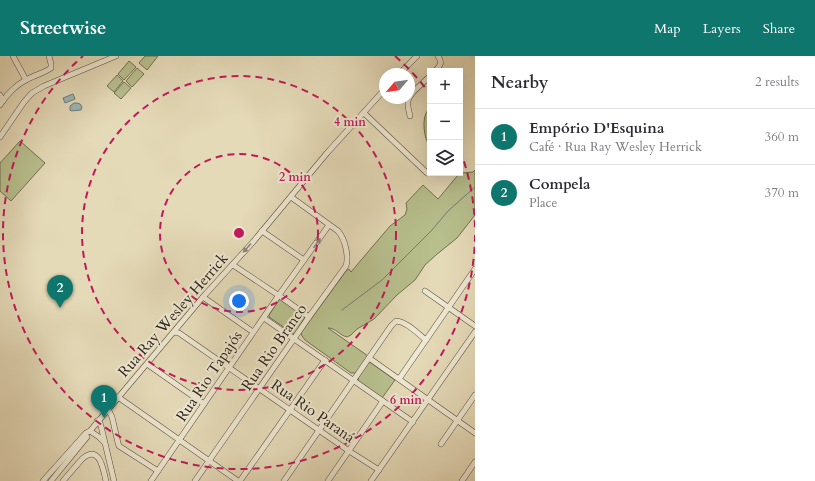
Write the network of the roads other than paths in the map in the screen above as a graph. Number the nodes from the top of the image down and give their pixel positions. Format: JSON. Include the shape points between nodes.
{"nodes":[{"id":1,"x":13,"y":56,"type":"edge"},
{"id":2,"x":49,"y":56,"type":"edge"},
{"id":3,"x":107,"y":56,"type":"edge"},
{"id":4,"x":116,"y":56,"type":"edge"},
{"id":5,"x":417,"y":56,"type":"edge"},
{"id":6,"x":438,"y":56,"type":"edge"},
{"id":7,"x":102,"y":62,"type":"junction"},
{"id":8,"x":405,"y":68,"type":"edge"},
{"id":9,"x":437,"y":68,"type":"edge"},
{"id":10,"x":427,"y":79,"type":"edge"},
{"id":11,"x":26,"y":80,"type":"junction"},
{"id":12,"x":415,"y":90,"type":"edge"},
{"id":13,"x":0,"y":95,"type":"edge"},
{"id":14,"x":379,"y":96,"type":"edge"},
{"id":15,"x":1,"y":103,"type":"edge"},
{"id":16,"x":408,"y":104,"type":"edge"},
{"id":17,"x":364,"y":113,"type":"junction"},
{"id":18,"x":410,"y":116,"type":"dead end"},
{"id":19,"x":0,"y":137,"type":"edge"},
{"id":20,"x":427,"y":173,"type":"dead end"},
{"id":21,"x":291,"y":197,"type":"junction"},
{"id":22,"x":330,"y":225,"type":"junction"},
{"id":23,"x":262,"y":231,"type":"junction"},
{"id":24,"x":304,"y":260,"type":"junction"},
{"id":25,"x":233,"y":265,"type":"junction"},
{"id":26,"x":475,"y":269,"type":"edge"},
{"id":27,"x":425,"y":292,"type":"dead end"},
{"id":28,"x":279,"y":295,"type":"junction"},
{"id":29,"x":203,"y":297,"type":"junction"},
{"id":30,"x":449,"y":308,"type":"junction"},
{"id":31,"x":309,"y":317,"type":"junction"},
{"id":32,"x":264,"y":318,"type":"junction"},
{"id":33,"x":475,"y":326,"type":"edge"},
{"id":34,"x":174,"y":332,"type":"junction"},
{"id":35,"x":254,"y":332,"type":"junction"},
{"id":36,"x":475,"y":332,"type":"edge"},
{"id":37,"x":294,"y":339,"type":"junction"},
{"id":38,"x":426,"y":340,"type":"junction"},
{"id":39,"x":369,"y":358,"type":"junction"},
{"id":40,"x":324,"y":360,"type":"junction"},
{"id":41,"x":147,"y":364,"type":"junction"},
{"id":42,"x":229,"y":368,"type":"junction"},
{"id":43,"x":354,"y":380,"type":"junction"},
{"id":44,"x":399,"y":380,"type":"junction"},
{"id":45,"x":260,"y":389,"type":"junction"},
{"id":46,"x":475,"y":395,"type":"edge"},
{"id":47,"x":118,"y":397,"type":"junction"},
{"id":48,"x":383,"y":401,"type":"junction"},
{"id":49,"x":428,"y":401,"type":"junction"},
{"id":50,"x":204,"y":404,"type":"junction"},
{"id":51,"x":108,"y":409,"type":"junction"},
{"id":52,"x":290,"y":410,"type":"junction"},
{"id":53,"x":457,"y":420,"type":"junction"},
{"id":54,"x":97,"y":421,"type":"junction"},
{"id":55,"x":412,"y":422,"type":"junction"},
{"id":56,"x":319,"y":430,"type":"junction"},
{"id":57,"x":90,"y":431,"type":"junction"},
{"id":58,"x":475,"y":433,"type":"edge"},
{"id":59,"x":180,"y":440,"type":"junction"},
{"id":60,"x":104,"y":442,"type":"junction"},
{"id":61,"x":441,"y":444,"type":"dead end"},
{"id":62,"x":349,"y":451,"type":"junction"},
{"id":63,"x":210,"y":461,"type":"junction"},
{"id":64,"x":475,"y":462,"type":"edge"},
{"id":65,"x":379,"y":470,"type":"junction"},
{"id":66,"x":158,"y":471,"type":"junction"},
{"id":67,"x":466,"y":478,"type":"edge"},
{"id":68,"x":43,"y":481,"type":"edge"},
{"id":69,"x":51,"y":481,"type":"edge"},
{"id":70,"x":63,"y":481,"type":"edge"},
{"id":71,"x":106,"y":481,"type":"edge"},
{"id":72,"x":114,"y":481,"type":"edge"},
{"id":73,"x":151,"y":481,"type":"edge"},
{"id":74,"x":195,"y":481,"type":"edge"},
{"id":75,"x":239,"y":481,"type":"edge"},
{"id":76,"x":284,"y":481,"type":"edge"},
{"id":77,"x":328,"y":481,"type":"edge"},
{"id":78,"x":372,"y":481,"type":"edge"},
{"id":79,"x":462,"y":481,"type":"edge"}],
"edges":[{"from":1,"to":11,"type":"street"},
{"from":2,"to":11,"type":"street","via":[[51,68]]},
{"from":3,"to":7,"type":"street"},
{"from":4,"to":7,"type":"street"},
{"from":5,"to":8,"type":"street"},
{"from":6,"to":9,"type":"street","via":[[441,63]]},
{"from":7,"to":19,"type":"street","via":[[32,93]]},
{"from":10,"to":12,"type":"street"},
{"from":11,"to":15,"type":"street"},
{"from":13,"to":15,"type":"street"},
{"from":14,"to":17,"type":"street","name":"Rua Ray Wesley Herrick"},
{"from":16,"to":18,"type":"street"},
{"from":17,"to":20,"type":"street"},
{"from":17,"to":21,"type":"street","name":"Rua Ray Wesley Herrick"},
{"from":21,"to":22,"type":"street","name":"Rua Rio Branco"},
{"from":21,"to":23,"type":"street","name":"Rua Ray Wesley Herrick"},
{"from":24,"to":22,"type":"street","name":"Rua Rio Tapajós","one_way":true},
{"from":22,"to":31,"type":"street","name":"Rua Rio Branco","via":[[341,234],[347,262],[344,270]]},
{"from":23,"to":24,"type":"street"},
{"from":23,"to":25,"type":"street","name":"Rua Ray Wesley Herrick","one_way":true},
{"from":24,"to":28,"type":"street","name":"Rua Rio Tapajós"},
{"from":25,"to":28,"type":"street"},
{"from":25,"to":29,"type":"street","name":"Rua Ray Wesley Herrick"},
{"from":26,"to":30,"type":"street"},
{"from":27,"to":30,"type":"street"},
{"from":28,"to":31,"type":"street"},
{"from":28,"to":32,"type":"street","name":"Rua Rio Tapajós"},
{"from":29,"to":34,"type":"street","name":"Rua Ray Wesley Herrick"},
{"from":29,"to":35,"type":"street"},
{"from":30,"to":33,"type":"street"},
{"from":30,"to":38,"type":"street"},
{"from":31,"to":37,"type":"street","name":"Rua Rio Branco"},
{"from":32,"to":35,"type":"street","name":"Rua Rio Tapajós"},
{"from":32,"to":37,"type":"street"},
{"from":34,"to":41,"type":"street","name":"Rua Ray Wesley Herrick"},
{"from":34,"to":42,"type":"street","name":"Rua Rio Paraná"},
{"from":35,"to":42,"type":"street","name":"Rua Rio Tapajós"},
{"from":36,"to":49,"type":"street"},
{"from":37,"to":40,"type":"street"},
{"from":37,"to":45,"type":"street","name":"Rua Rio Branco"},
{"from":38,"to":39,"type":"street","via":[[398,321],[390,326]]},
{"from":38,"to":44,"type":"street"},
{"from":39,"to":43,"type":"street"},
{"from":39,"to":44,"type":"street"},
{"from":40,"to":43,"type":"street"},
{"from":40,"to":52,"type":"street"},
{"from":41,"to":47,"type":"street","name":"Rua Ray Wesley Herrick"},
{"from":41,"to":50,"type":"street"},
{"from":42,"to":45,"type":"street","name":"Rua Rio Paraná"},
{"from":42,"to":50,"type":"street","name":"Rua Rio Tapajós"},
{"from":43,"to":48,"type":"street"},
{"from":43,"to":56,"type":"street"},
{"from":44,"to":49,"type":"street"},
{"from":45,"to":52,"type":"street","name":"Rua Rio Paraná"},
{"from":45,"to":63,"type":"street","name":"Rua Rio Branco"},
{"from":46,"to":53,"type":"street"},
{"from":47,"to":51,"type":"street","name":"Rua Ray Wesley Herrick"},
{"from":47,"to":59,"type":"street"},
{"from":48,"to":55,"type":"street"},
{"from":48,"to":62,"type":"street"},
{"from":49,"to":53,"type":"street"},
{"from":49,"to":55,"type":"street"},
{"from":50,"to":59,"type":"street","name":"Rua Rio Tapajós"},
{"from":51,"to":54,"type":"street","name":"Rua Ray Wesley Herrick"},
{"from":51,"to":66,"type":"street","via":[[119,446]]},
{"from":52,"to":56,"type":"street","name":"Rua Rio Paraná"},
{"from":52,"to":75,"type":"street"},
{"from":53,"to":58,"type":"street"},
{"from":53,"to":61,"type":"street"},
{"from":54,"to":57,"type":"street","name":"Rua Ray Wesley Herrick"},
{"from":54,"to":60,"type":"street","via":[[101,426]]},
{"from":55,"to":65,"type":"street"},
{"from":56,"to":62,"type":"street","name":"Rua Rio Paraná"},
{"from":56,"to":76,"type":"street"},
{"from":57,"to":60,"type":"street"},
{"from":57,"to":68,"type":"street","name":"Rua Ray Wesley Herrick"},
{"from":57,"to":69,"type":"street","name":"Rua Ray Wesley Herrick"},
{"from":59,"to":63,"type":"street"},
{"from":59,"to":66,"type":"street","name":"Rua Rio Tapajós"},
{"from":60,"to":72,"type":"street"},
{"from":62,"to":65,"type":"street","name":"Rua Rio Paraná"},
{"from":62,"to":77,"type":"street"},
{"from":63,"to":74,"type":"street","name":"Rua Rio Branco"},
{"from":63,"to":75,"type":"street"},
{"from":64,"to":67,"type":"street"},
{"from":65,"to":78,"type":"street"},
{"from":66,"to":73,"type":"street","name":"Rua Rio Tapajós"},
{"from":67,"to":79,"type":"street"},
{"from":70,"to":71,"type":"street","via":[[77,464],[90,454],[100,459]]}]}
